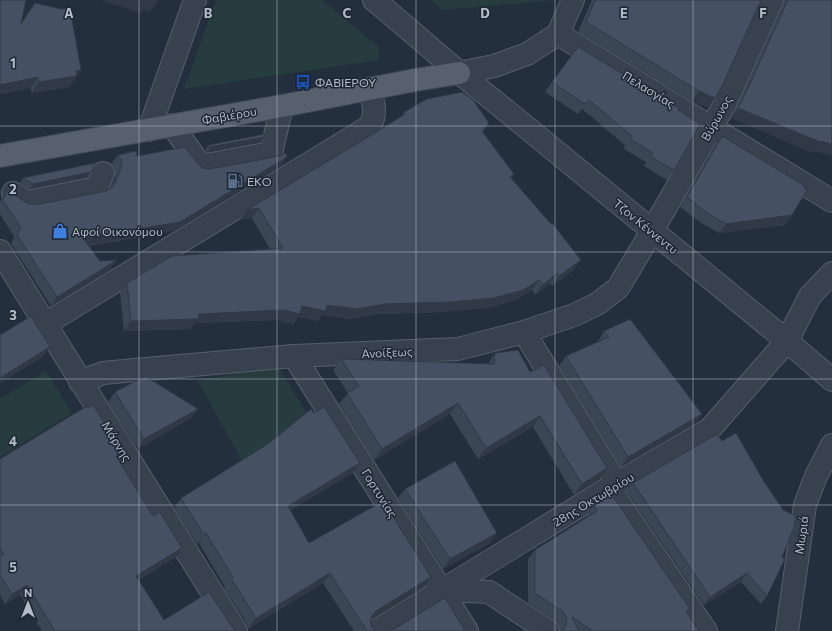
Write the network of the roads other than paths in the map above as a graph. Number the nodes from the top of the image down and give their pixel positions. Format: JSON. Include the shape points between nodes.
{"nodes":[{"id":1,"x":195,"y":0,"type":"edge"},
{"id":2,"x":374,"y":0,"type":"edge"},
{"id":3,"x":573,"y":0,"type":"edge"},
{"id":4,"x":772,"y":0,"type":"edge"},
{"id":5,"x":558,"y":34,"type":"junction"},
{"id":6,"x":459,"y":73,"type":"junction"},
{"id":7,"x":370,"y":89,"type":"junction"},
{"id":8,"x":282,"y":106,"type":"junction"},
{"id":9,"x":172,"y":125,"type":"junction"},
{"id":10,"x":711,"y":126,"type":"junction"},
{"id":11,"x":149,"y":130,"type":"junction"},
{"id":12,"x":0,"y":156,"type":"edge"},
{"id":13,"x":103,"y":173,"type":"dead end"},
{"id":14,"x":14,"y":193,"type":"edge"},
{"id":15,"x":832,"y":201,"type":"edge"},
{"id":16,"x":652,"y":231,"type":"junction"},
{"id":17,"x":0,"y":251,"type":"edge"},
{"id":18,"x":832,"y":273,"type":"edge"},
{"id":19,"x":45,"y":324,"type":"junction"},
{"id":20,"x":524,"y":332,"type":"junction"},
{"id":21,"x":787,"y":341,"type":"junction"},
{"id":22,"x":294,"y":356,"type":"junction"},
{"id":23,"x":832,"y":380,"type":"edge"},
{"id":24,"x":80,"y":382,"type":"junction"},
{"id":25,"x":832,"y":445,"type":"edge"},
{"id":26,"x":613,"y":486,"type":"junction"},
{"id":27,"x":441,"y":590,"type":"junction"},
{"id":28,"x":236,"y":631,"type":"edge"},
{"id":29,"x":376,"y":631,"type":"edge"},
{"id":30,"x":467,"y":631,"type":"edge"},
{"id":31,"x":548,"y":631,"type":"edge"},
{"id":32,"x":706,"y":631,"type":"edge"},
{"id":33,"x":787,"y":631,"type":"edge"}],
"edges":[{"from":1,"to":11,"type":"street"},
{"from":2,"to":6,"type":"street","name":"Τζον Κέννεντυ"},
{"from":3,"to":5,"type":"street"},
{"from":4,"to":10,"type":"street","name":"Βύρωνος","via":[[726,102]]},
{"from":5,"to":6,"type":"street","via":[[527,54],[494,66]]},
{"from":5,"to":10,"type":"street","name":"Πελασγίας"},
{"from":6,"to":7,"type":"main road","name":"Φαβιέρου"},
{"from":6,"to":16,"type":"street","name":"Τζον Κέννεντυ"},
{"from":7,"to":8,"type":"main road","name":"Φαβιέρου"},
{"from":7,"to":19,"type":"street","via":[[374,120],[369,127]]},
{"from":8,"to":9,"type":"main road","name":"Φαβιέρου"},
{"from":8,"to":9,"type":"street","via":[[271,152],[201,166]]},
{"from":9,"to":11,"type":"main road","name":"Φαβιέρου"},
{"from":10,"to":15,"type":"street","name":"Πελασγίας"},
{"from":10,"to":16,"type":"street","name":"Βύρωνος"},
{"from":11,"to":12,"type":"main road","name":"Φαβιέρου"},
{"from":13,"to":14,"type":"street","via":[[97,188],[27,202]]},
{"from":16,"to":20,"type":"street","name":"Ανοίξεως","via":[[618,288],[596,304],[574,315]]},
{"from":16,"to":21,"type":"street","name":"Τζον Κέννεντυ"},
{"from":17,"to":19,"type":"street","name":"Μάρνης"},
{"from":18,"to":21,"type":"street","name":"28ης Οκτωβρίου","via":[[810,296]]},
{"from":19,"to":24,"type":"street","name":"Μάρνης"},
{"from":20,"to":22,"type":"street","name":"Ανοίξεως","via":[[458,349]]},
{"from":20,"to":26,"type":"street"},
{"from":21,"to":23,"type":"street","name":"Τζον Κέννεντυ"},
{"from":21,"to":26,"type":"street","name":"28ης Οκτωβρίου","via":[[710,430]]},
{"from":22,"to":24,"type":"street","name":"Ανοίξεως","via":[[103,373]]},
{"from":22,"to":27,"type":"street","name":"Γορτυνίας"},
{"from":24,"to":28,"type":"street","name":"Μάρνης"},
{"from":25,"to":33,"type":"street","name":"Μωριά","via":[[805,505]]},
{"from":26,"to":27,"type":"street","name":"28ης Οκτωβρίου"},
{"from":26,"to":32,"type":"street"},
{"from":27,"to":29,"type":"street","name":"28ης Οκτωβρίου"},
{"from":27,"to":30,"type":"street","name":"Γορτυνίας"},
{"from":27,"to":31,"type":"street","via":[[489,592]]}]}
